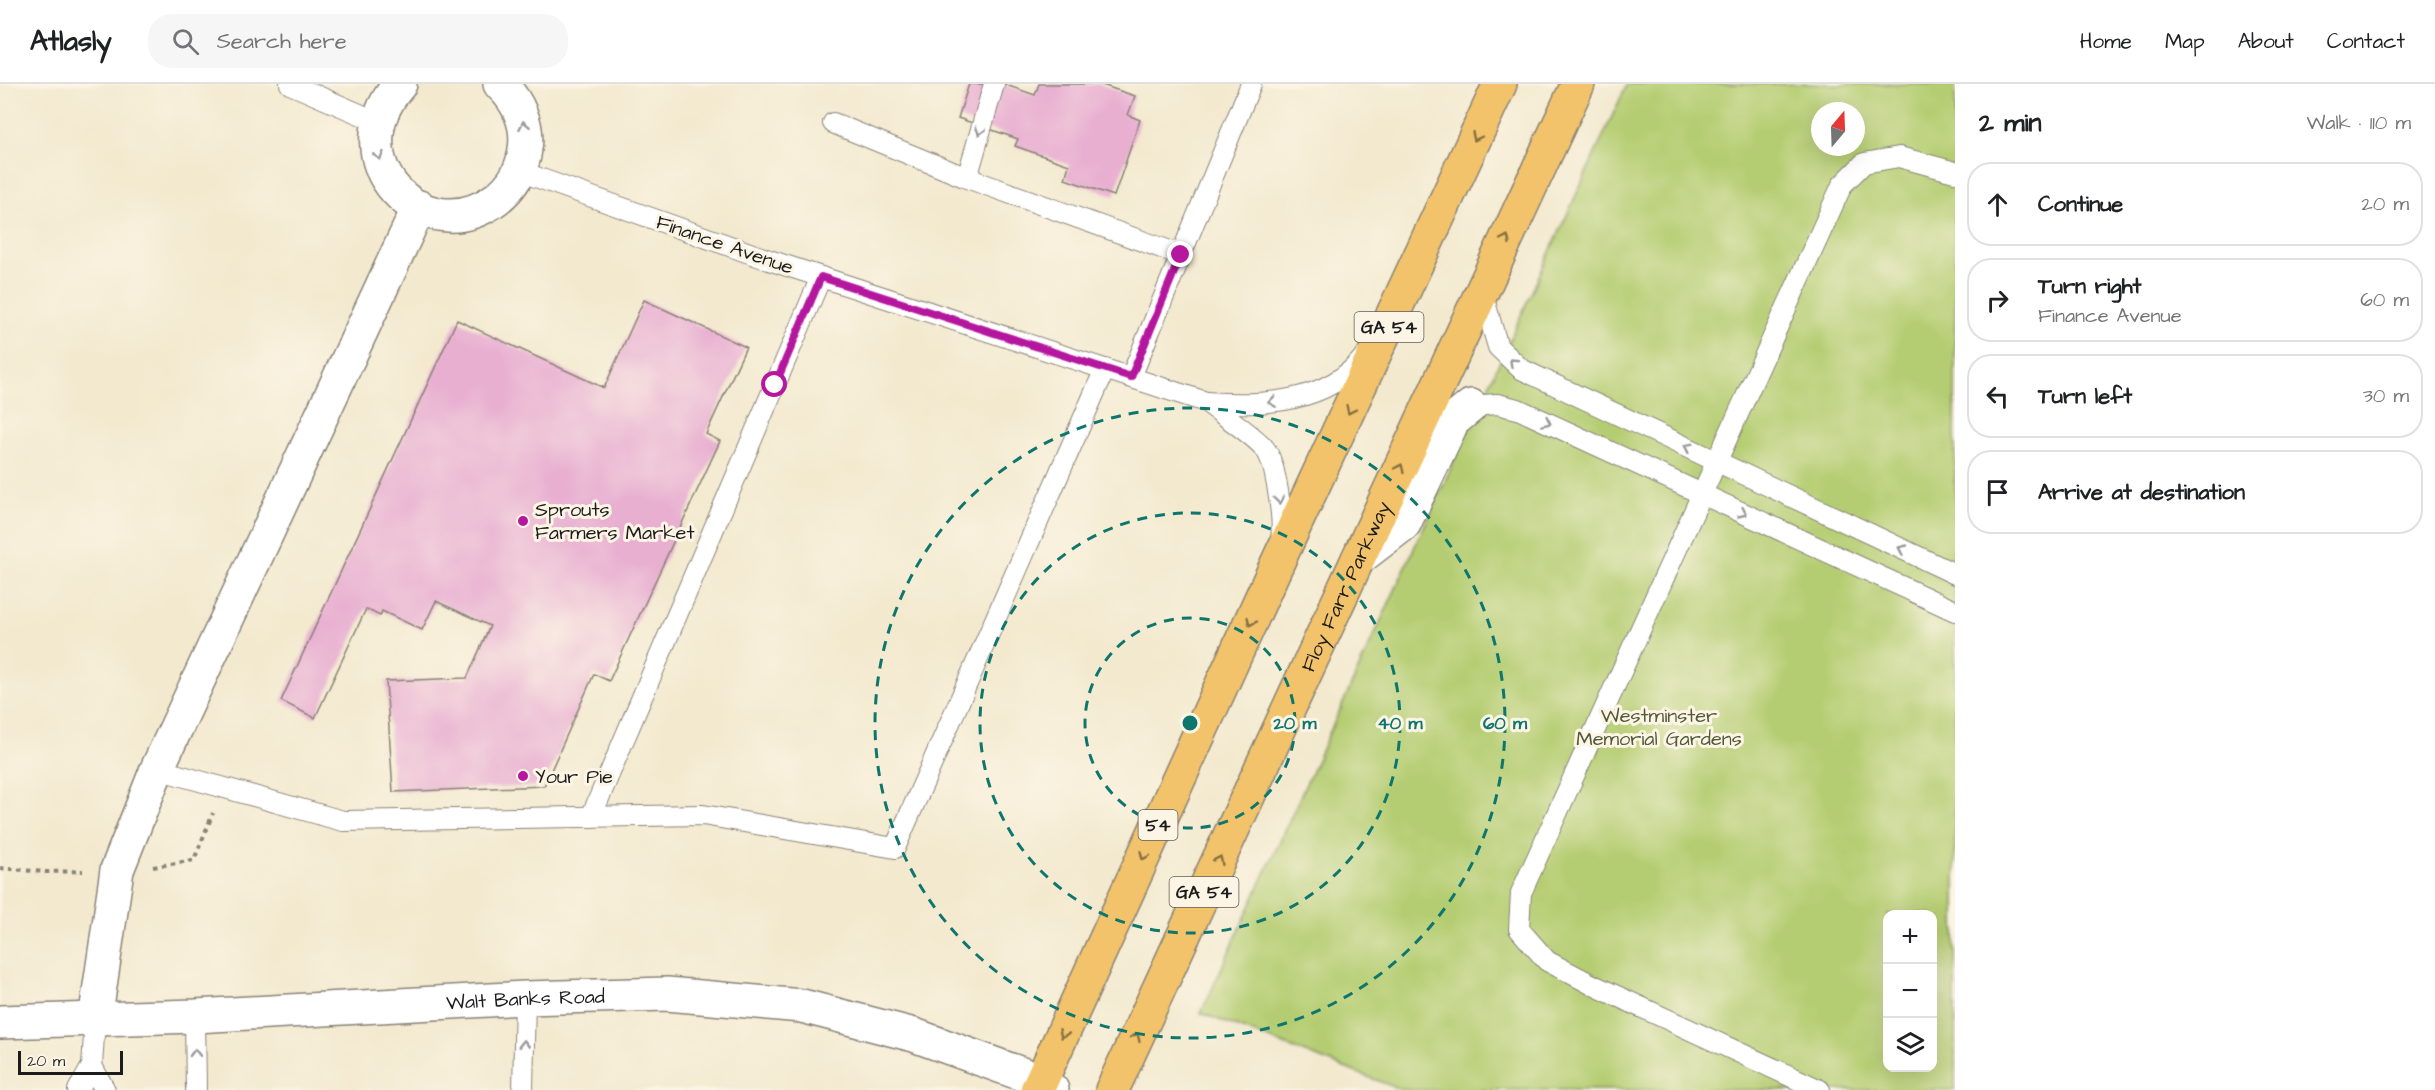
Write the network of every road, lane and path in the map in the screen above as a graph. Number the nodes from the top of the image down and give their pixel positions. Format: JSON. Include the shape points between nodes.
{"nodes":[{"id":1,"x":290,"y":84,"type":"edge"},
{"id":2,"x":400,"y":84,"type":"edge"},
{"id":3,"x":500,"y":84,"type":"edge"},
{"id":4,"x":994,"y":84,"type":"edge"},
{"id":5,"x":1251,"y":84,"type":"edge"},
{"id":6,"x":1500,"y":84,"type":"edge"},
{"id":7,"x":1578,"y":84,"type":"edge"},
{"id":8,"x":378,"y":122,"type":"junction"},
{"id":9,"x":833,"y":123,"type":"dead end"},
{"id":10,"x":519,"y":171,"type":"junction"},
{"id":11,"x":1955,"y":172,"type":"edge"},
{"id":12,"x":967,"y":178,"type":"junction"},
{"id":13,"x":419,"y":207,"type":"junction"},
{"id":14,"x":1181,"y":255,"type":"junction"},
{"id":15,"x":821,"y":277,"type":"junction"},
{"id":16,"x":1482,"y":292,"type":"junction"},
{"id":17,"x":1388,"y":329,"type":"junction"},
{"id":18,"x":1105,"y":369,"type":"junction"},
{"id":19,"x":1131,"y":377,"type":"junction"},
{"id":20,"x":1206,"y":402,"type":"junction"},
{"id":21,"x":1471,"y":406,"type":"joint"},
{"id":22,"x":1717,"y":462,"type":"junction"},
{"id":23,"x":1702,"y":494,"type":"junction"},
{"id":24,"x":1358,"y":560,"type":"junction"},
{"id":25,"x":1275,"y":568,"type":"junction"},
{"id":26,"x":1955,"y":574,"type":"edge"},
{"id":27,"x":1955,"y":611,"type":"edge"},
{"id":28,"x":157,"y":769,"type":"junction"},
{"id":29,"x":591,"y":817,"type":"junction"},
{"id":30,"x":525,"y":998,"type":"junction"},
{"id":31,"x":195,"y":1016,"type":"junction"},
{"id":32,"x":95,"y":1020,"type":"junction"},
{"id":33,"x":0,"y":1022,"type":"edge"},
{"id":34,"x":92,"y":1066,"type":"junction"},
{"id":35,"x":1043,"y":1087,"type":"edge"},
{"id":36,"x":78,"y":1090,"type":"edge"},
{"id":37,"x":105,"y":1090,"type":"edge"},
{"id":38,"x":196,"y":1090,"type":"edge"},
{"id":39,"x":523,"y":1090,"type":"edge"},
{"id":40,"x":1112,"y":1090,"type":"edge"},
{"id":41,"x":1820,"y":1090,"type":"edge"}],
"edges":[{"from":1,"to":8,"type":"lane"},
{"from":2,"to":8,"type":"street","via":[[390,95]]},
{"from":10,"to":3,"type":"street","one_way":true,"via":[[524,158],[525,129],[515,101]]},
{"from":4,"to":12,"type":"lane","one_way":true},
{"from":5,"to":14,"type":"lane"},
{"from":6,"to":17,"type":"main road","number":"GA 54","one_way":true},
{"from":16,"to":7,"type":"main road","name":"Floy Farr Parkway","number":"GA 54","one_way":true},
{"from":8,"to":13,"type":"street","one_way":true,"via":[[376,151],[387,178],[395,190]]},
{"from":9,"to":12,"type":"lane"},
{"from":10,"to":13,"type":"street","via":[[501,195],[476,210],[447,214]]},
{"from":10,"to":15,"type":"lane","name":"Finance Avenue"},
{"from":11,"to":22,"type":"lane","via":[[1899,157],[1864,163],[1842,185]]},
{"from":12,"to":14,"type":"lane"},
{"from":13,"to":28,"type":"street"},
{"from":14,"to":19,"type":"lane"},
{"from":15,"to":18,"type":"lane","name":"Finance Avenue"},
{"from":15,"to":29,"type":"lane"},
{"from":22,"to":16,"type":"lane","one_way":true,"via":[[1521,369],[1498,347]]},
{"from":24,"to":16,"type":"main road","name":"Floy Farr Parkway","number":"GA 54","one_way":true},
{"from":17,"to":20,"type":"lane","name":"Finance Avenue","one_way":true,"via":[[1354,370],[1306,397],[1247,405]]},
{"from":17,"to":25,"type":"main road","number":"GA 54","one_way":true},
{"from":18,"to":19,"type":"lane","name":"Finance Avenue"},
{"from":18,"to":29,"type":"lane","via":[[895,848],[703,815]]},
{"from":19,"to":20,"type":"lane","name":"Finance Avenue"},
{"from":20,"to":25,"type":"lane","name":"Finance Avenue","one_way":true,"via":[[1266,450],[1278,489],[1283,527]]},
{"from":21,"to":23,"type":"lane","one_way":true,"via":[[1497,404],[1518,409]]},
{"from":21,"to":24,"type":"street","via":[[1453,421],[1404,524]]},
{"from":22,"to":23,"type":"lane"},
{"from":26,"to":22,"type":"lane","one_way":true},
{"from":23,"to":27,"type":"lane","one_way":true},
{"from":23,"to":41,"type":"lane","via":[[1521,893],[1519,929],[1556,966]]},
{"from":40,"to":24,"type":"main road","name":"Floy Farr Parkway","number":"GA 54","one_way":true},
{"from":25,"to":35,"type":"main road","number":"54","one_way":true},
{"from":28,"to":29,"type":"lane","via":[[343,821]]},
{"from":28,"to":32,"type":"street","via":[[117,870]]},
{"from":30,"to":31,"type":"street","name":"Walt Banks Road"},
{"from":30,"to":35,"type":"street","name":"Walt Banks Road","via":[[667,994],[802,1006],[914,1035]]},
{"from":39,"to":30,"type":"lane","one_way":true},
{"from":31,"to":32,"type":"street","name":"Walt Banks Road"},
{"from":38,"to":31,"type":"lane","one_way":true},
{"from":32,"to":33,"type":"street","name":"Walt Banks Road"},
{"from":32,"to":34,"type":"lane"},
{"from":34,"to":36,"type":"lane"},
{"from":34,"to":37,"type":"lane"}]}
